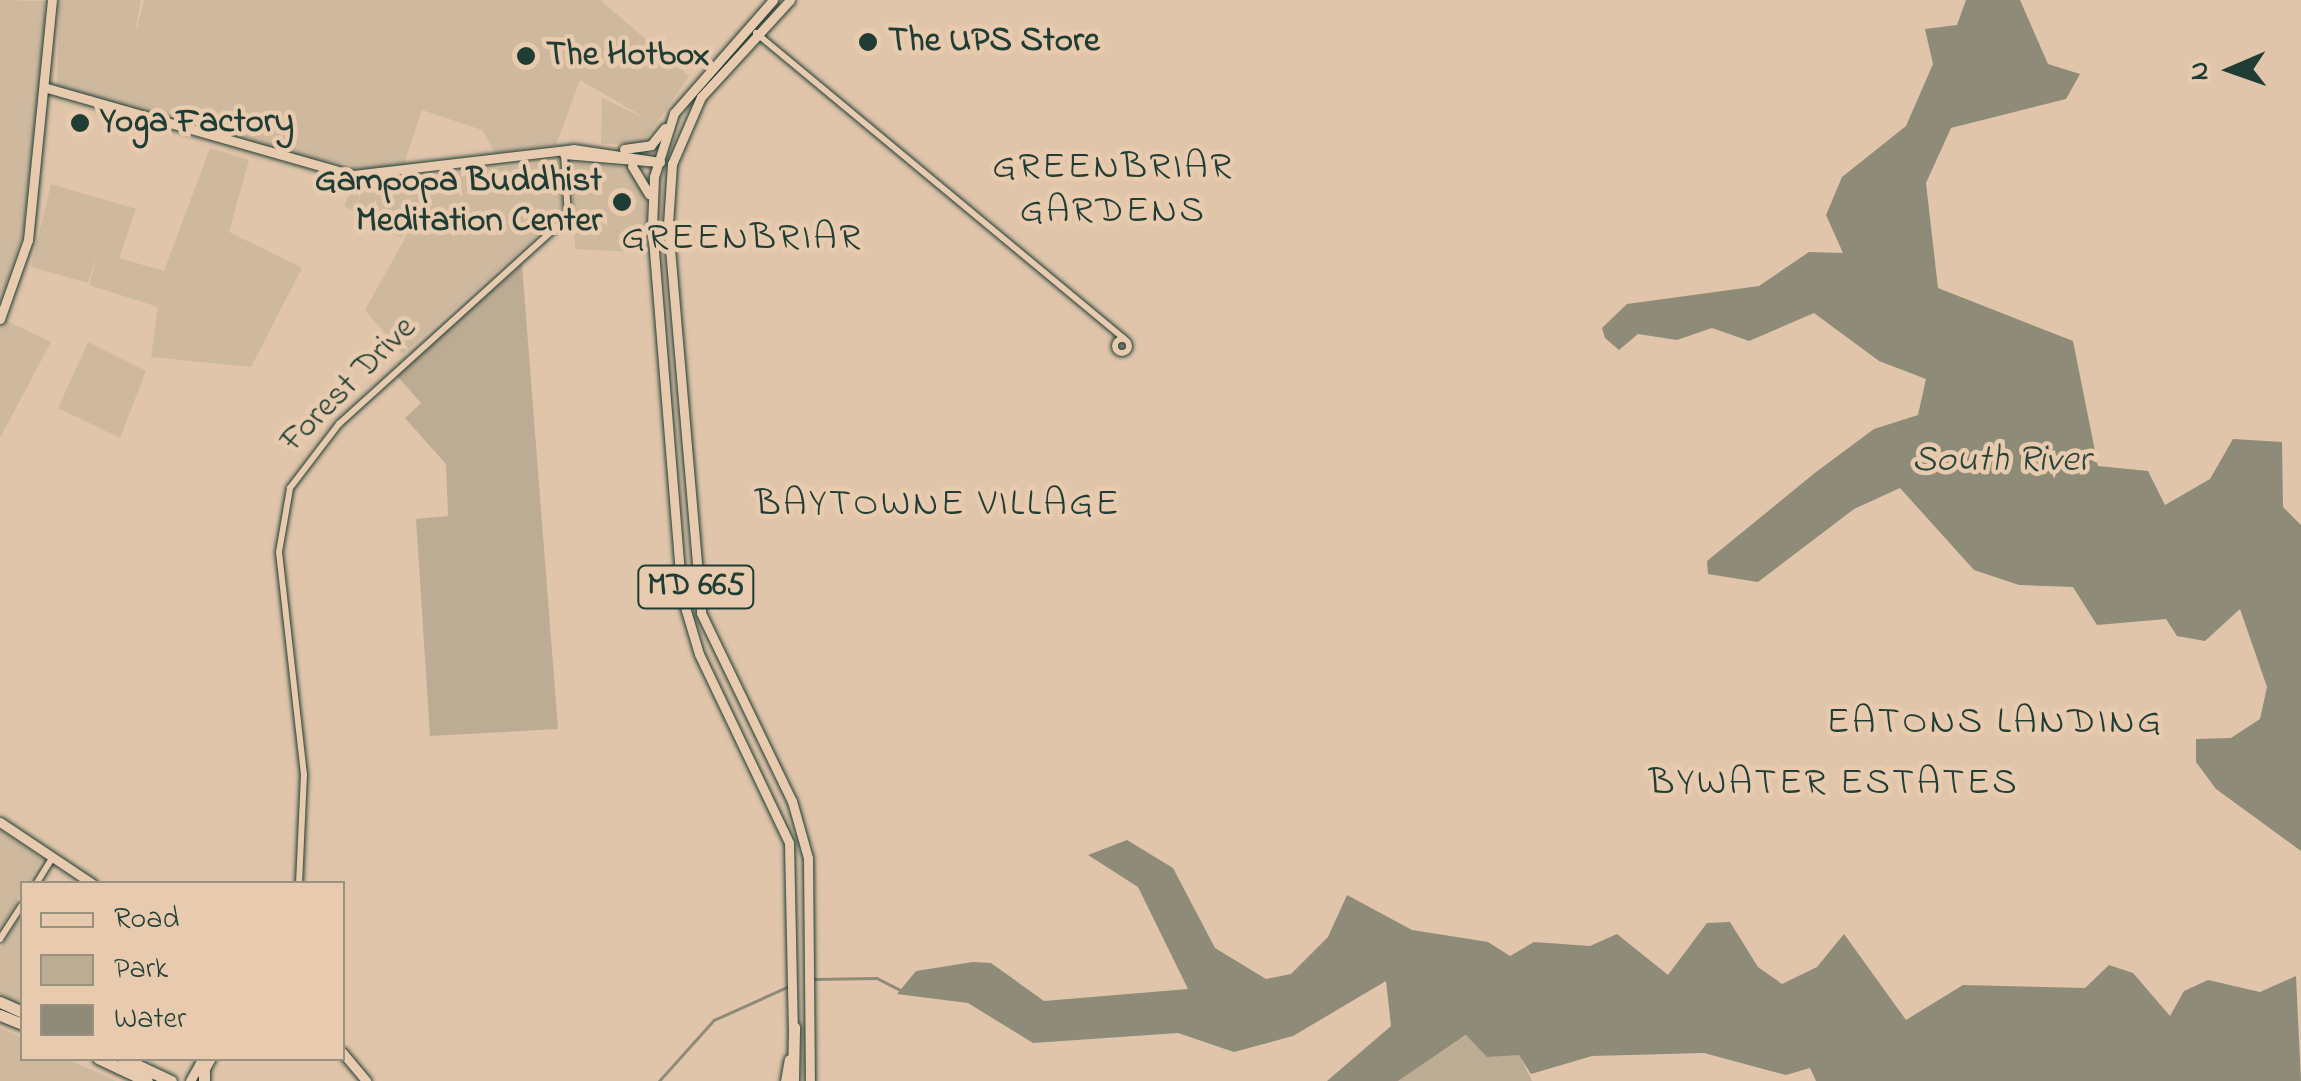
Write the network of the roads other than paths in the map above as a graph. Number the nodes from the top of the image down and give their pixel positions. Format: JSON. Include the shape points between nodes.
{"nodes":[{"id":1,"x":52,"y":0,"type":"edge"},
{"id":2,"x":774,"y":0,"type":"edge"},
{"id":3,"x":788,"y":1,"type":"edge"},
{"id":4,"x":748,"y":26,"type":"junction"},
{"id":5,"x":757,"y":34,"type":"junction"},
{"id":6,"x":48,"y":88,"type":"junction"},
{"id":7,"x":674,"y":113,"type":"junction"},
{"id":8,"x":564,"y":154,"type":"junction"},
{"id":9,"x":614,"y":154,"type":"junction"},
{"id":10,"x":659,"y":162,"type":"junction"},
{"id":11,"x":672,"y":164,"type":"junction"},
{"id":12,"x":652,"y":206,"type":"junction"},
{"id":13,"x":0,"y":319,"type":"edge"},
{"id":14,"x":1121,"y":340,"type":"dead end"},
{"id":15,"x":0,"y":822,"type":"edge"},
{"id":16,"x":54,"y":857,"type":"junction"},
{"id":17,"x":38,"y":881,"type":"edge"},
{"id":18,"x":89,"y":881,"type":"edge"},
{"id":19,"x":298,"y":881,"type":"edge"},
{"id":20,"x":20,"y":908,"type":"edge"},
{"id":21,"x":0,"y":939,"type":"edge"},
{"id":22,"x":794,"y":1024,"type":"junction"},
{"id":23,"x":345,"y":1056,"type":"edge"},
{"id":24,"x":104,"y":1061,"type":"edge"},
{"id":25,"x":128,"y":1061,"type":"edge"},
{"id":26,"x":202,"y":1073,"type":"edge"},
{"id":27,"x":147,"y":1081,"type":"edge"},
{"id":28,"x":171,"y":1081,"type":"edge"},
{"id":29,"x":190,"y":1081,"type":"edge"},
{"id":30,"x":366,"y":1081,"type":"edge"},
{"id":31,"x":785,"y":1081,"type":"edge"},
{"id":32,"x":794,"y":1081,"type":"edge"},
{"id":33,"x":810,"y":1081,"type":"edge"}],
"edges":[{"from":1,"to":6,"type":"main road"},
{"from":2,"to":4,"type":"main road"},
{"from":3,"to":5,"type":"main road"},
{"from":4,"to":5,"type":"street"},
{"from":4,"to":7,"type":"main road","number":"MD 665"},
{"from":5,"to":11,"type":"main road","number":"MD 665","via":[[700,98]]},
{"from":5,"to":14,"type":"street"},
{"from":6,"to":8,"type":"main road","via":[[352,175]]},
{"from":6,"to":13,"type":"main road","via":[[28,240]]},
{"from":7,"to":9,"type":"main road","via":[[651,145]]},
{"from":7,"to":10,"type":"main road","number":"MD 665"},
{"from":8,"to":9,"type":"main road"},
{"from":8,"to":19,"type":"street","name":"Forest Drive","via":[[568,216],[338,424],[290,488],[279,552],[304,774]]},
{"from":9,"to":10,"type":"main road"},
{"from":9,"to":12,"type":"main road","via":[[640,170]]},
{"from":10,"to":11,"type":"main road"},
{"from":10,"to":12,"type":"main road","number":"MD 665"},
{"from":11,"to":33,"type":"main road","number":"MD 665","via":[[668,226],[694,572],[714,649],[800,821],[811,952]]},
{"from":12,"to":22,"type":"main road","number":"MD 665","via":[[682,598],[699,654],[784,826]]},
{"from":15,"to":16,"type":"main road"},
{"from":16,"to":17,"type":"street"},
{"from":16,"to":18,"type":"main road"},
{"from":20,"to":21,"type":"street"},
{"from":22,"to":31,"type":"main road"},
{"from":22,"to":32,"type":"highway","number":"MD 665"},
{"from":23,"to":30,"type":"main road"},
{"from":24,"to":27,"type":"highway"},
{"from":25,"to":28,"type":"highway"},
{"from":26,"to":29,"type":"main road"}]}
